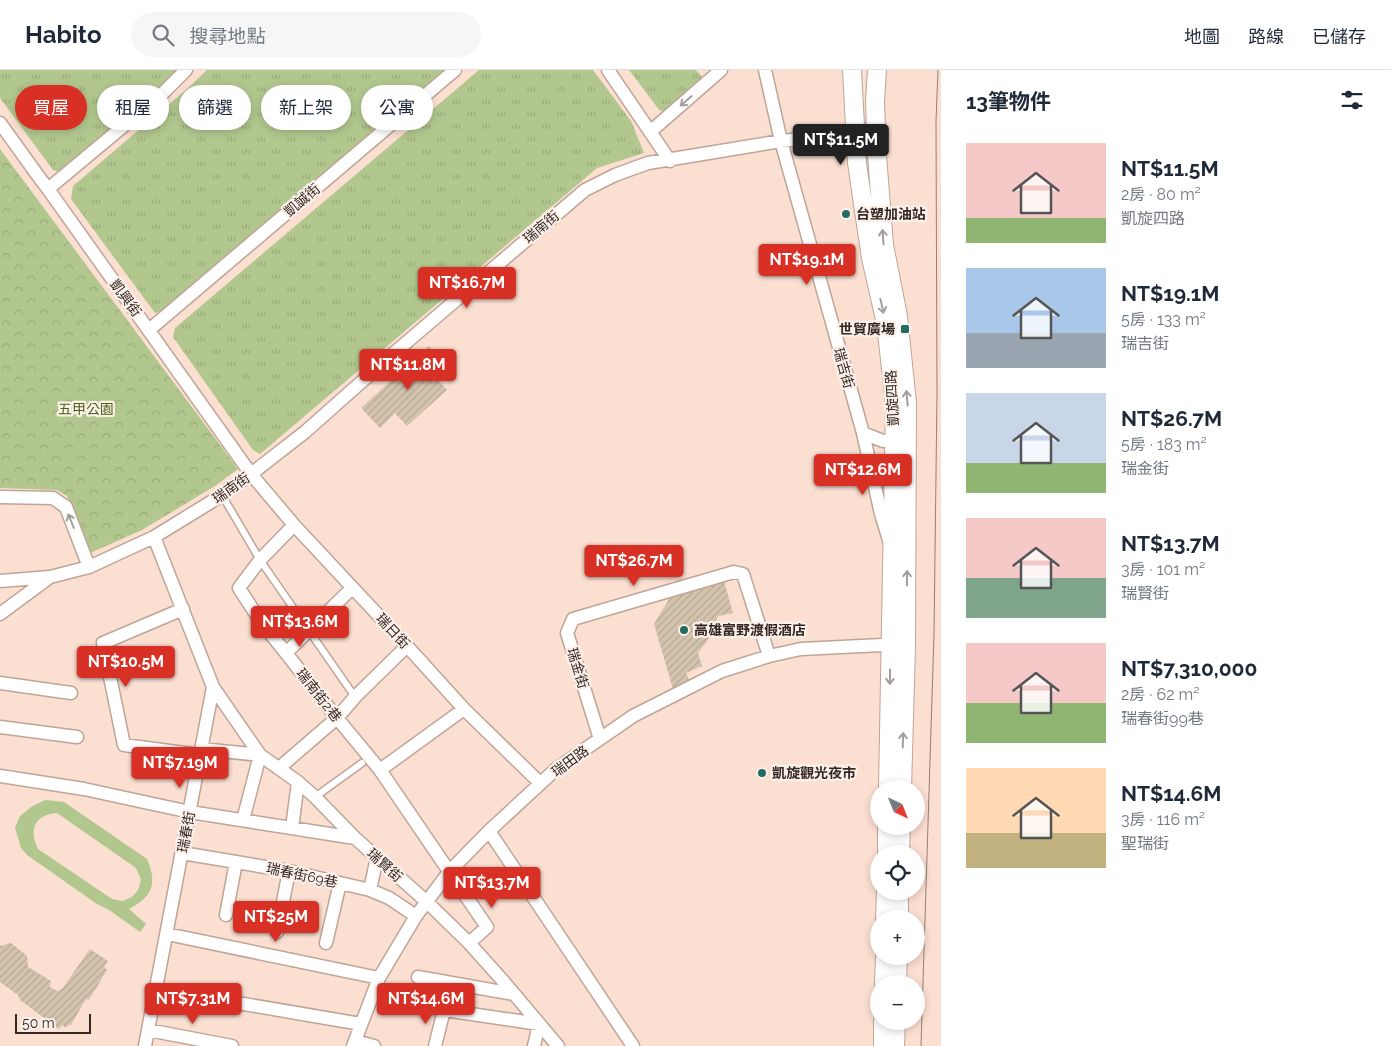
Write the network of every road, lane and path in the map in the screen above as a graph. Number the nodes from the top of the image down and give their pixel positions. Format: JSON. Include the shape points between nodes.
{"nodes":[{"id":1,"x":186,"y":70,"type":"edge"},
{"id":2,"x":455,"y":70,"type":"edge"},
{"id":3,"x":608,"y":70,"type":"edge"},
{"id":4,"x":722,"y":70,"type":"edge"},
{"id":5,"x":765,"y":70,"type":"edge"},
{"id":6,"x":838,"y":70,"type":"edge"},
{"id":7,"x":852,"y":70,"type":"edge"},
{"id":8,"x":877,"y":70,"type":"edge"},
{"id":9,"x":853,"y":103,"type":"junction"},
{"id":10,"x":0,"y":123,"type":"edge"},
{"id":11,"x":876,"y":126,"type":"junction"},
{"id":12,"x":650,"y":132,"type":"junction"},
{"id":13,"x":856,"y":134,"type":"junction"},
{"id":14,"x":781,"y":141,"type":"junction"},
{"id":15,"x":670,"y":161,"type":"junction"},
{"id":16,"x":48,"y":189,"type":"junction"},
{"id":17,"x":149,"y":330,"type":"junction"},
{"id":18,"x":863,"y":433,"type":"junction"},
{"id":19,"x":901,"y":441,"type":"junction"},
{"id":20,"x":251,"y":474,"type":"junction"},
{"id":21,"x":222,"y":494,"type":"junction"},
{"id":22,"x":0,"y":497,"type":"edge"},
{"id":23,"x":294,"y":525,"type":"junction"},
{"id":24,"x":154,"y":537,"type":"junction"},
{"id":25,"x":892,"y":551,"type":"junction"},
{"id":26,"x":260,"y":560,"type":"junction"},
{"id":27,"x":89,"y":567,"type":"junction"},
{"id":28,"x":50,"y":577,"type":"junction"},
{"id":29,"x":0,"y":581,"type":"edge"},
{"id":30,"x":352,"y":588,"type":"junction"},
{"id":31,"x":183,"y":609,"type":"junction"},
{"id":32,"x":0,"y":614,"type":"edge"},
{"id":33,"x":309,"y":631,"type":"junction"},
{"id":34,"x":407,"y":646,"type":"junction"},
{"id":35,"x":898,"y":646,"type":"junction"},
{"id":36,"x":286,"y":653,"type":"junction"},
{"id":37,"x":769,"y":656,"type":"junction"},
{"id":38,"x":0,"y":683,"type":"edge"},
{"id":39,"x":213,"y":687,"type":"junction"},
{"id":40,"x":71,"y":693,"type":"dead end"},
{"id":41,"x":355,"y":697,"type":"junction"},
{"id":42,"x":464,"y":709,"type":"junction"},
{"id":43,"x":337,"y":718,"type":"junction"},
{"id":44,"x":0,"y":727,"type":"edge"},
{"id":45,"x":77,"y":737,"type":"dead end"},
{"id":46,"x":600,"y":739,"type":"junction"},
{"id":47,"x":201,"y":752,"type":"junction"},
{"id":48,"x":260,"y":754,"type":"junction"},
{"id":49,"x":362,"y":764,"type":"dead end"},
{"id":50,"x":279,"y":768,"type":"junction"},
{"id":51,"x":380,"y":770,"type":"junction"},
{"id":52,"x":0,"y":776,"type":"edge"},
{"id":53,"x":889,"y":780,"type":"edge"},
{"id":54,"x":902,"y":780,"type":"edge"},
{"id":55,"x":298,"y":782,"type":"junction"},
{"id":56,"x":540,"y":783,"type":"junction"},
{"id":57,"x":315,"y":797,"type":"junction"},
{"id":58,"x":190,"y":812,"type":"junction"},
{"id":59,"x":243,"y":820,"type":"junction"},
{"id":60,"x":292,"y":828,"type":"junction"},
{"id":61,"x":489,"y":830,"type":"junction"},
{"id":62,"x":355,"y":838,"type":"junction"},
{"id":63,"x":182,"y":853,"type":"junction"},
{"id":64,"x":377,"y":857,"type":"junction"},
{"id":65,"x":236,"y":862,"type":"junction"},
{"id":66,"x":289,"y":871,"type":"junction"},
{"id":67,"x":449,"y":872,"type":"junction"},
{"id":68,"x":340,"y":883,"type":"junction"},
{"id":69,"x":370,"y":890,"type":"junction"},
{"id":70,"x":426,"y":902,"type":"junction"},
{"id":71,"x":226,"y":915,"type":"dead end"},
{"id":72,"x":416,"y":916,"type":"junction"},
{"id":73,"x":277,"y":932,"type":"dead end"},
{"id":74,"x":167,"y":934,"type":"junction"},
{"id":75,"x":326,"y":943,"type":"dead end"},
{"id":76,"x":469,"y":943,"type":"junction"},
{"id":77,"x":418,"y":977,"type":"dead end"},
{"id":78,"x":380,"y":978,"type":"junction"},
{"id":79,"x":156,"y":989,"type":"junction"},
{"id":80,"x":373,"y":994,"type":"junction"},
{"id":81,"x":514,"y":994,"type":"junction"},
{"id":82,"x":444,"y":1010,"type":"junction"},
{"id":83,"x":361,"y":1024,"type":"junction"},
{"id":84,"x":538,"y":1024,"type":"junction"},
{"id":85,"x":148,"y":1030,"type":"junction"},
{"id":86,"x":883,"y":1030,"type":"edge"},
{"id":87,"x":896,"y":1030,"type":"edge"},
{"id":88,"x":354,"y":1044,"type":"edge"},
{"id":89,"x":145,"y":1046,"type":"edge"},
{"id":90,"x":232,"y":1046,"type":"edge"},
{"id":91,"x":374,"y":1046,"type":"edge"},
{"id":92,"x":435,"y":1046,"type":"edge"},
{"id":93,"x":534,"y":1046,"type":"edge"},
{"id":94,"x":558,"y":1046,"type":"edge"},
{"id":95,"x":634,"y":1046,"type":"edge"},
{"id":96,"x":883,"y":1046,"type":"edge"},
{"id":97,"x":895,"y":1046,"type":"edge"}],
"edges":[{"from":1,"to":16,"type":"street","via":[[162,94]]},
{"from":2,"to":17,"type":"street","name":"凱誠街"},
{"from":3,"to":12,"type":"street"},
{"from":4,"to":12,"type":"street","one_way":true},
{"from":5,"to":14,"type":"street","name":"瑞吉街"},
{"from":6,"to":9,"type":"street"},
{"from":7,"to":9,"type":"street","name":"凱旋四路"},
{"from":8,"to":11,"type":"street","name":"凱旋四路"},
{"from":9,"to":13,"type":"street","name":"凱旋四路"},
{"from":10,"to":16,"type":"street","name":"凱興街"},
{"from":11,"to":13,"type":"street","name":"瑞南街"},
{"from":19,"to":11,"type":"street","name":"凱旋四路","one_way":true,"via":[[907,403],[898,316],[884,245]]},
{"from":12,"to":15,"type":"street"},
{"from":13,"to":14,"type":"street","name":"瑞南街"},
{"from":13,"to":19,"type":"street","name":"凱旋四路","one_way":true,"via":[[857,163],[871,258],[886,324]]},
{"from":14,"to":15,"type":"street","name":"瑞南街"},
{"from":14,"to":18,"type":"street","name":"瑞吉街"},
{"from":15,"to":20,"type":"street","name":"瑞南街","via":[[648,163],[585,190],[305,432]]},
{"from":16,"to":17,"type":"street","name":"凱興街"},
{"from":17,"to":20,"type":"street","name":"凱興街"},
{"from":18,"to":19,"type":"street","via":[[883,440]]},
{"from":18,"to":25,"type":"street","name":"瑞吉街"},
{"from":19,"to":25,"type":"street","name":"凱旋四路"},
{"from":35,"to":19,"type":"street","name":"凱旋四路","one_way":true},
{"from":20,"to":21,"type":"street","name":"瑞南街"},
{"from":20,"to":23,"type":"street","name":"瑞日街"},
{"from":21,"to":24,"type":"street","name":"瑞南街"},
{"from":21,"to":26,"type":"lane"},
{"from":27,"to":22,"type":"street","one_way":true,"via":[[66,508],[53,498]]},
{"from":23,"to":26,"type":"street","name":"瑞南街2巷"},
{"from":23,"to":30,"type":"street","name":"瑞日街"},
{"from":24,"to":27,"type":"street","name":"瑞南街"},
{"from":24,"to":31,"type":"street"},
{"from":25,"to":35,"type":"street","name":"凱旋四路"},
{"from":26,"to":33,"type":"lane"},
{"from":26,"to":36,"type":"street","name":"瑞南街2巷","via":[[239,588]]},
{"from":27,"to":28,"type":"street","name":"瑞南街"},
{"from":28,"to":29,"type":"street"},
{"from":28,"to":32,"type":"street"},
{"from":30,"to":33,"type":"street"},
{"from":30,"to":34,"type":"street","name":"瑞日街"},
{"from":31,"to":39,"type":"street"},
{"from":31,"to":47,"type":"street","via":[[103,643],[124,745]]},
{"from":33,"to":36,"type":"street"},
{"from":33,"to":41,"type":"lane"},
{"from":34,"to":41,"type":"street"},
{"from":34,"to":42,"type":"street","name":"瑞日街"},
{"from":35,"to":37,"type":"street","name":"瑞田路","via":[[801,649]]},
{"from":35,"to":53,"type":"street","name":"凱旋四路","one_way":true},
{"from":54,"to":35,"type":"street","name":"凱旋四路","one_way":true},
{"from":36,"to":43,"type":"street","name":"瑞南街2巷"},
{"from":37,"to":46,"type":"street","name":"瑞田路","via":[[722,671],[633,716]]},
{"from":37,"to":46,"type":"street","name":"瑞金街","via":[[743,574],[734,572],[573,619],[567,633]]},
{"from":38,"to":40,"type":"street"},
{"from":39,"to":47,"type":"street","name":"瑞春街"},
{"from":39,"to":48,"type":"street","name":"瑞賢街"},
{"from":41,"to":43,"type":"street"},
{"from":42,"to":51,"type":"street"},
{"from":42,"to":56,"type":"street","name":"瑞日街"},
{"from":43,"to":50,"type":"street"},
{"from":43,"to":51,"type":"street","name":"瑞南街2巷"},
{"from":44,"to":45,"type":"street"},
{"from":46,"to":56,"type":"street","name":"瑞田路"},
{"from":47,"to":48,"type":"street"},
{"from":47,"to":58,"type":"street","name":"瑞春街"},
{"from":48,"to":50,"type":"street","name":"瑞賢街"},
{"from":48,"to":59,"type":"street"},
{"from":49,"to":57,"type":"lane"},
{"from":50,"to":55,"type":"street","name":"瑞賢街"},
{"from":51,"to":67,"type":"street","name":"瑞南街2巷"},
{"from":52,"to":58,"type":"street","via":[[84,789]]},
{"from":55,"to":57,"type":"street","name":"瑞賢街"},
{"from":55,"to":60,"type":"street"},
{"from":56,"to":61,"type":"street","name":"瑞田路"},
{"from":57,"to":62,"type":"street","name":"瑞賢街"},
{"from":58,"to":59,"type":"street"},
{"from":58,"to":63,"type":"street","name":"瑞春街"},
{"from":59,"to":60,"type":"street"},
{"from":60,"to":62,"type":"street"},
{"from":61,"to":67,"type":"street","name":"瑞田路"},
{"from":61,"to":95,"type":"street"},
{"from":62,"to":64,"type":"street","name":"瑞賢街"},
{"from":63,"to":65,"type":"street","name":"瑞春街69巷"},
{"from":63,"to":74,"type":"street","name":"瑞春街"},
{"from":64,"to":69,"type":"street"},
{"from":64,"to":70,"type":"street","name":"瑞賢街"},
{"from":65,"to":66,"type":"street","name":"瑞春街69巷"},
{"from":65,"to":71,"type":"street"},
{"from":66,"to":68,"type":"street","name":"瑞春街69巷"},
{"from":66,"to":73,"type":"street"},
{"from":67,"to":70,"type":"street","name":"瑞田路"},
{"from":67,"to":76,"type":"street","name":"瑞南街2巷","via":[[487,926]]},
{"from":68,"to":69,"type":"street","name":"瑞春街69巷"},
{"from":68,"to":75,"type":"street"},
{"from":69,"to":72,"type":"street","name":"瑞春街69巷"},
{"from":70,"to":72,"type":"street","name":"瑞田路"},
{"from":70,"to":76,"type":"street","name":"瑞賢街"},
{"from":72,"to":78,"type":"street","name":"瑞田路"},
{"from":74,"to":78,"type":"street"},
{"from":74,"to":79,"type":"street","name":"瑞春街"},
{"from":76,"to":81,"type":"street","name":"瑞賢街"},
{"from":77,"to":81,"type":"street"},
{"from":78,"to":80,"type":"street","name":"瑞田路"},
{"from":79,"to":83,"type":"street"},
{"from":79,"to":85,"type":"street","name":"瑞春街"},
{"from":80,"to":82,"type":"street"},
{"from":80,"to":83,"type":"street","name":"瑞田路"},
{"from":81,"to":84,"type":"street","name":"瑞賢街"},
{"from":82,"to":84,"type":"street"},
{"from":82,"to":92,"type":"street"},
{"from":83,"to":88,"type":"street","name":"瑞田路"},
{"from":84,"to":93,"type":"street"},
{"from":84,"to":94,"type":"street","name":"瑞賢街"},
{"from":85,"to":89,"type":"street","name":"瑞春街"},
{"from":85,"to":90,"type":"street"},
{"from":86,"to":96,"type":"street"},
{"from":87,"to":97,"type":"street"},
{"from":88,"to":91,"type":"street"}]}
